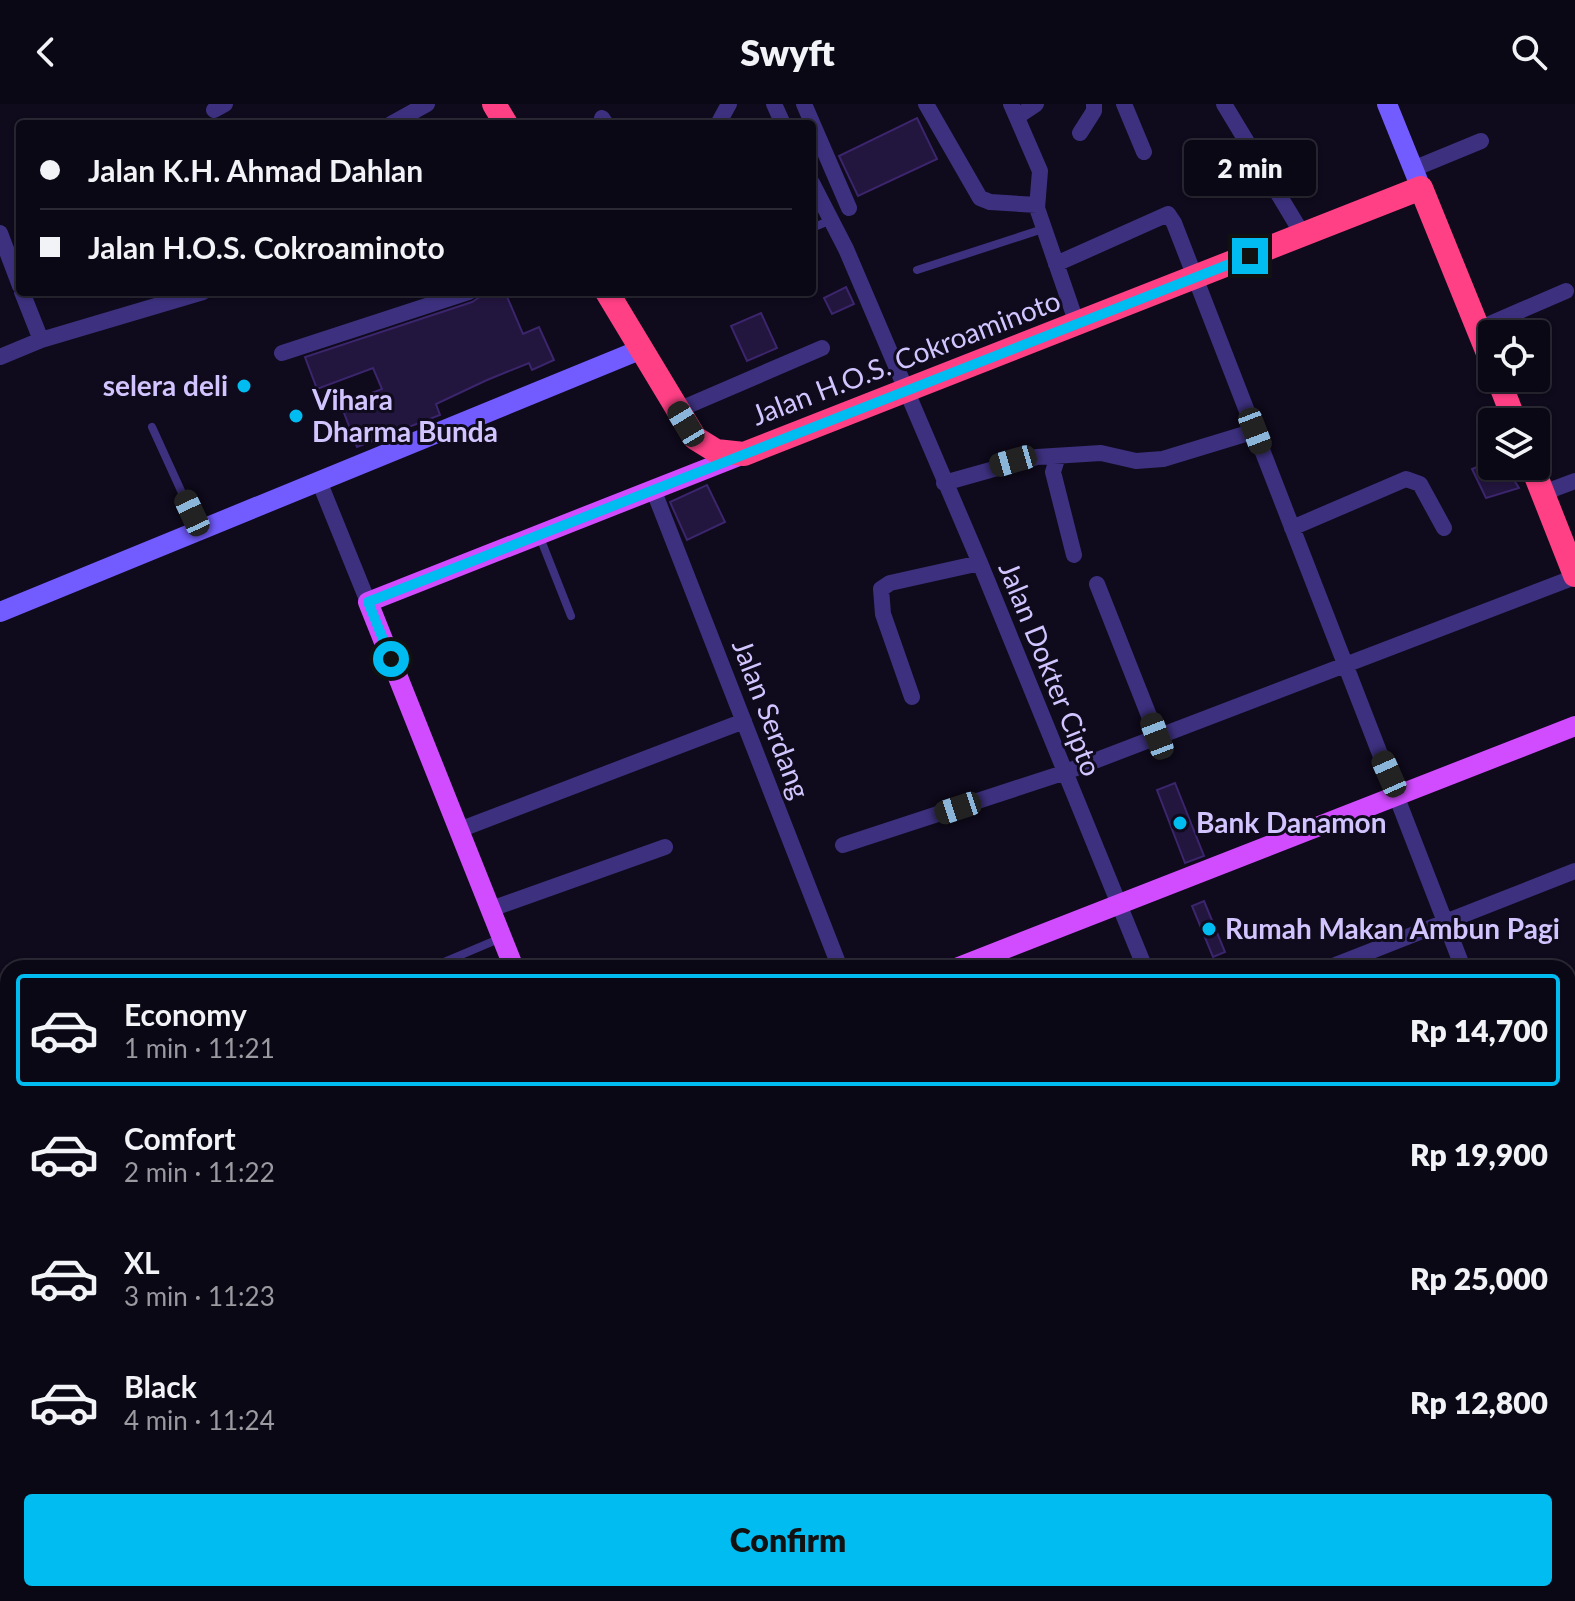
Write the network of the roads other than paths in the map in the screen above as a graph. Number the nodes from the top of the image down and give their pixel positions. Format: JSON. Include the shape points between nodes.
{"nodes":[{"id":1,"x":427,"y":104,"type":"edge"},
{"id":2,"x":926,"y":104,"type":"edge"},
{"id":3,"x":1036,"y":104,"type":"edge"},
{"id":4,"x":1095,"y":104,"type":"edge"},
{"id":5,"x":1124,"y":104,"type":"edge"},
{"id":6,"x":1224,"y":104,"type":"edge"},
{"id":7,"x":1387,"y":104,"type":"edge"},
{"id":8,"x":1015,"y":110,"type":"edge"},
{"id":9,"x":398,"y":120,"type":"edge"},
{"id":10,"x":816,"y":132,"type":"edge"},
{"id":11,"x":1080,"y":133,"type":"dead end"},
{"id":12,"x":1481,"y":141,"type":"dead end"},
{"id":13,"x":1144,"y":152,"type":"dead end"},
{"id":14,"x":1417,"y":178,"type":"junction"},
{"id":15,"x":816,"y":191,"type":"edge"},
{"id":16,"x":1037,"y":205,"type":"junction"},
{"id":17,"x":849,"y":208,"type":"dead end"},
{"id":18,"x":831,"y":220,"type":"junction"},
{"id":19,"x":816,"y":226,"type":"edge"},
{"id":20,"x":1043,"y":229,"type":"junction"},
{"id":21,"x":0,"y":233,"type":"edge"},
{"id":22,"x":1303,"y":235,"type":"junction"},
{"id":23,"x":1056,"y":264,"type":"junction"},
{"id":24,"x":917,"y":270,"type":"dead end"},
{"id":25,"x":16,"y":275,"type":"edge"},
{"id":26,"x":1197,"y":276,"type":"junction"},
{"id":27,"x":1566,"y":291,"type":"dead end"},
{"id":28,"x":24,"y":296,"type":"edge"},
{"id":29,"x":190,"y":296,"type":"edge"},
{"id":30,"x":457,"y":296,"type":"edge"},
{"id":31,"x":609,"y":296,"type":"edge"},
{"id":32,"x":1499,"y":320,"type":"edge"},
{"id":33,"x":1077,"y":324,"type":"junction"},
{"id":34,"x":1478,"y":329,"type":"edge"},
{"id":35,"x":41,"y":340,"type":"junction"},
{"id":36,"x":822,"y":348,"type":"dead end"},
{"id":37,"x":642,"y":349,"type":"junction"},
{"id":38,"x":282,"y":353,"type":"dead end"},
{"id":39,"x":0,"y":357,"type":"edge"},
{"id":40,"x":904,"y":391,"type":"junction"},
{"id":41,"x":678,"y":410,"type":"junction"},
{"id":42,"x":152,"y":427,"type":"dead end"},
{"id":43,"x":1255,"y":431,"type":"junction"},
{"id":44,"x":695,"y":438,"type":"junction"},
{"id":45,"x":744,"y":454,"type":"junction"},
{"id":46,"x":1057,"y":459,"type":"junction"},
{"id":47,"x":1538,"y":480,"type":"edge"},
{"id":48,"x":319,"y":481,"type":"junction"},
{"id":49,"x":675,"y":481,"type":"junction"},
{"id":50,"x":1575,"y":481,"type":"edge"},
{"id":51,"x":944,"y":483,"type":"junction"},
{"id":52,"x":653,"y":489,"type":"junction"},
{"id":53,"x":1543,"y":493,"type":"junction"},
{"id":54,"x":1292,"y":528,"type":"junction"},
{"id":55,"x":1444,"y":528,"type":"dead end"},
{"id":56,"x":199,"y":530,"type":"junction"},
{"id":57,"x":538,"y":535,"type":"junction"},
{"id":58,"x":1074,"y":555,"type":"dead end"},
{"id":59,"x":980,"y":563,"type":"junction"},
{"id":60,"x":1575,"y":576,"type":"edge"},
{"id":61,"x":1097,"y":584,"type":"dead end"},
{"id":62,"x":368,"y":602,"type":"junction"},
{"id":63,"x":0,"y":612,"type":"edge"},
{"id":64,"x":571,"y":616,"type":"dead end"},
{"id":65,"x":1345,"y":666,"type":"junction"},
{"id":66,"x":912,"y":697,"type":"dead end"},
{"id":67,"x":744,"y":721,"type":"junction"},
{"id":68,"x":1575,"y":726,"type":"edge"},
{"id":69,"x":1157,"y":736,"type":"junction"},
{"id":70,"x":1063,"y":773,"type":"junction"},
{"id":71,"x":1399,"y":795,"type":"junction"},
{"id":72,"x":459,"y":830,"type":"junction"},
{"id":73,"x":843,"y":845,"type":"dead end"},
{"id":74,"x":665,"y":847,"type":"dead end"},
{"id":75,"x":1575,"y":871,"type":"edge"},
{"id":76,"x":1121,"y":903,"type":"junction"},
{"id":77,"x":491,"y":909,"type":"junction"},
{"id":78,"x":1445,"y":922,"type":"junction"},
{"id":79,"x":502,"y":937,"type":"junction"},
{"id":80,"x":449,"y":960,"type":"edge"},
{"id":81,"x":511,"y":960,"type":"edge"},
{"id":82,"x":837,"y":960,"type":"edge"},
{"id":83,"x":976,"y":960,"type":"edge"},
{"id":84,"x":1142,"y":960,"type":"edge"},
{"id":85,"x":1348,"y":960,"type":"edge"},
{"id":86,"x":1460,"y":960,"type":"edge"}],
"edges":[{"from":1,"to":9,"type":"street"},
{"from":2,"to":16,"type":"street","via":[[980,198]]},
{"from":3,"to":8,"type":"street"},
{"from":4,"to":11,"type":"street"},
{"from":5,"to":13,"type":"street"},
{"from":6,"to":22,"type":"street"},
{"from":7,"to":14,"type":"street"},
{"from":8,"to":16,"type":"street","via":[[1041,174]]},
{"from":10,"to":17,"type":"street"},
{"from":12,"to":14,"type":"street"},
{"from":14,"to":22,"type":"highway","name":"Jalan H.O.S. Cokroaminoto"},
{"from":14,"to":34,"type":"highway"},
{"from":15,"to":18,"type":"street","name":"Jalan Dokter Cipto"},
{"from":16,"to":20,"type":"street"},
{"from":18,"to":19,"type":"lane"},
{"from":18,"to":40,"type":"street","name":"Jalan Dokter Cipto"},
{"from":20,"to":23,"type":"street"},
{"from":20,"to":24,"type":"lane"},
{"from":21,"to":25,"type":"street"},
{"from":22,"to":26,"type":"highway","name":"Jalan H.O.S. Cokroaminoto"},
{"from":23,"to":26,"type":"street","via":[[1168,214]]},
{"from":23,"to":33,"type":"street"},
{"from":26,"to":33,"type":"highway","name":"Jalan H.O.S. Cokroaminoto"},
{"from":26,"to":43,"type":"street"},
{"from":27,"to":32,"type":"street"},
{"from":28,"to":35,"type":"street"},
{"from":29,"to":35,"type":"street"},
{"from":30,"to":38,"type":"street"},
{"from":31,"to":37,"type":"highway"},
{"from":33,"to":40,"type":"highway","name":"Jalan H.O.S. Cokroaminoto"},
{"from":35,"to":39,"type":"street"},
{"from":36,"to":41,"type":"street"},
{"from":37,"to":41,"type":"highway"},
{"from":37,"to":48,"type":"street"},
{"from":40,"to":45,"type":"highway","name":"Jalan H.O.S. Cokroaminoto"},
{"from":40,"to":51,"type":"street","name":"Jalan Dokter Cipto"},
{"from":41,"to":44,"type":"highway"},
{"from":42,"to":56,"type":"lane"},
{"from":43,"to":46,"type":"street","via":[[1163,459],[1136,461],[1101,453]]},
{"from":43,"to":54,"type":"street"},
{"from":44,"to":45,"type":"highway","via":[[716,451]]},
{"from":44,"to":49,"type":"main road","via":[[692,462]]},
{"from":45,"to":49,"type":"main road","name":"Jalan H.O.S. Cokroaminoto"},
{"from":46,"to":51,"type":"street","via":[[1013,461]]},
{"from":46,"to":58,"type":"street","via":[[1053,472]]},
{"from":47,"to":53,"type":"highway"},
{"from":48,"to":56,"type":"street"},
{"from":48,"to":62,"type":"street"},
{"from":49,"to":52,"type":"main road","name":"Jalan H.O.S. Cokroaminoto"},
{"from":50,"to":53,"type":"street"},
{"from":51,"to":59,"type":"street","name":"Jalan Dokter Cipto"},
{"from":52,"to":57,"type":"main road","name":"Jalan H.O.S. Cokroaminoto"},
{"from":52,"to":67,"type":"street","name":"Jalan Serdang"},
{"from":53,"to":60,"type":"highway"},
{"from":54,"to":55,"type":"street","via":[[1406,479],[1420,484]]},
{"from":54,"to":65,"type":"street"},
{"from":56,"to":63,"type":"street"},
{"from":57,"to":62,"type":"main road","name":"Jalan H.O.S. Cokroaminoto"},
{"from":57,"to":64,"type":"lane"},
{"from":59,"to":66,"type":"street","via":[[881,589],[883,614]]},
{"from":59,"to":70,"type":"street","name":"Jalan Dokter Cipto"},
{"from":60,"to":65,"type":"street"},
{"from":61,"to":69,"type":"street"},
{"from":62,"to":72,"type":"main road"},
{"from":65,"to":69,"type":"street"},
{"from":65,"to":71,"type":"street"},
{"from":67,"to":72,"type":"street"},
{"from":67,"to":82,"type":"street","name":"Jalan Serdang"},
{"from":68,"to":71,"type":"main road"},
{"from":69,"to":70,"type":"street"},
{"from":70,"to":73,"type":"street"},
{"from":70,"to":76,"type":"street","name":"Jalan Dokter Cipto"},
{"from":71,"to":76,"type":"main road"},
{"from":71,"to":78,"type":"street"},
{"from":72,"to":77,"type":"main road"},
{"from":74,"to":77,"type":"street"},
{"from":75,"to":78,"type":"street"},
{"from":76,"to":83,"type":"main road"},
{"from":76,"to":84,"type":"street","name":"Jalan Dokter Cipto"},
{"from":77,"to":79,"type":"main road"},
{"from":78,"to":85,"type":"street"},
{"from":78,"to":86,"type":"street"},
{"from":79,"to":80,"type":"lane"},
{"from":79,"to":81,"type":"main road"}]}
